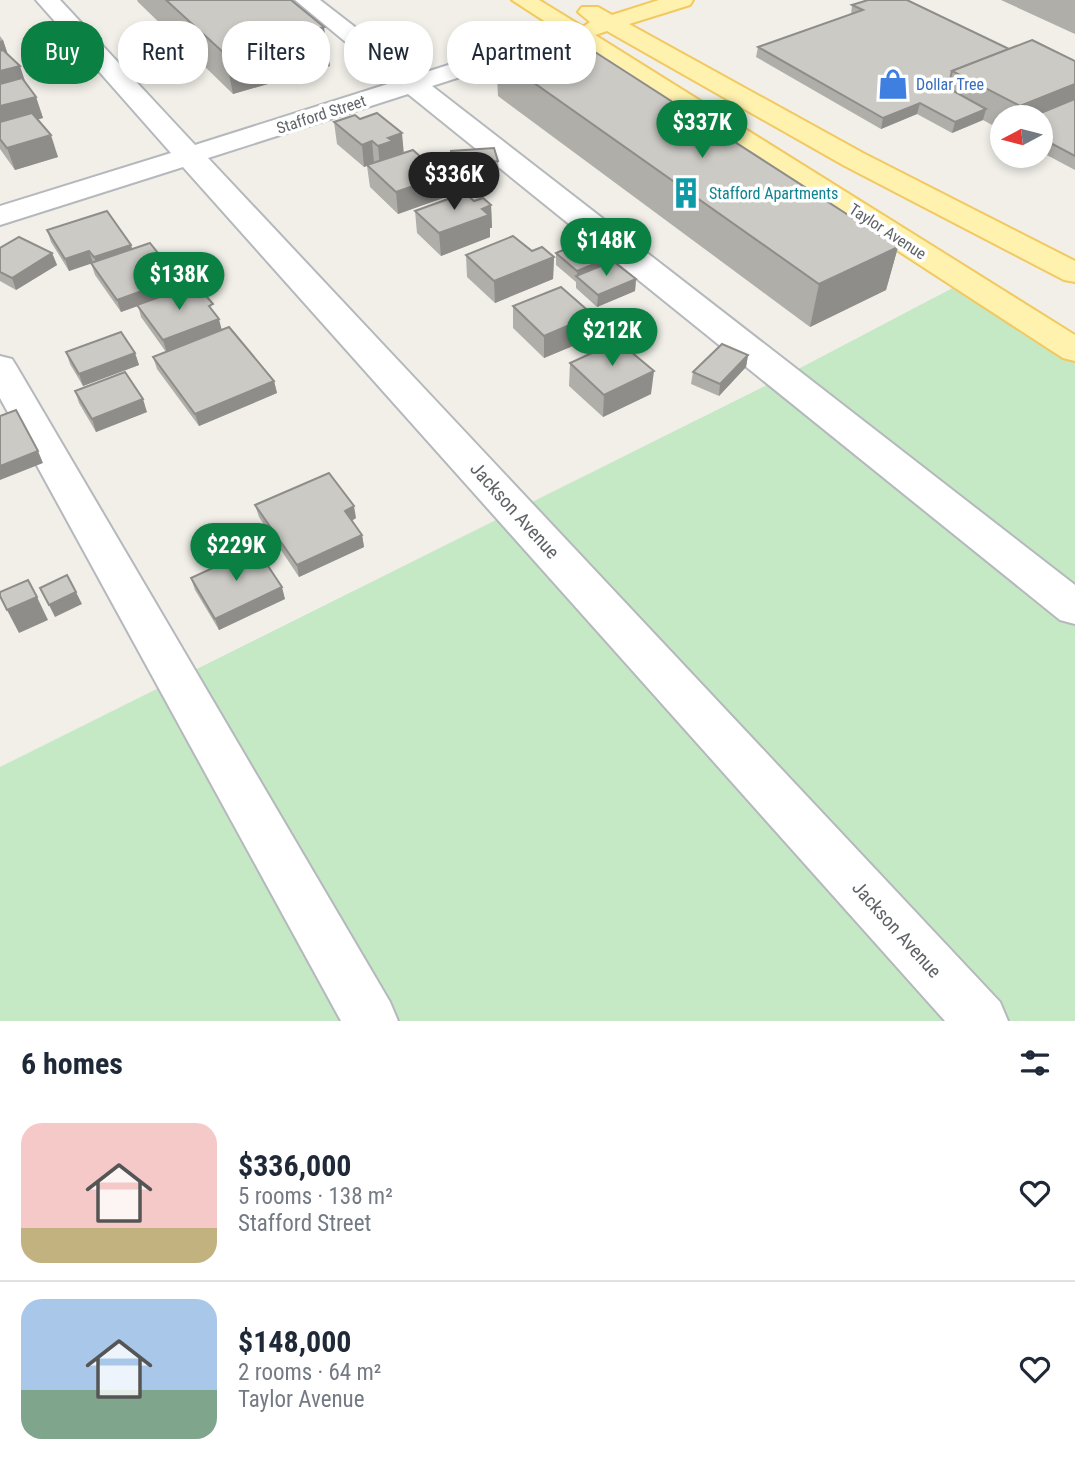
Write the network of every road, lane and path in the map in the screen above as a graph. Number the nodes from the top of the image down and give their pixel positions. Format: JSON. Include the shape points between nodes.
{"nodes":[{"id":1,"x":47,"y":0,"type":"edge"},
{"id":2,"x":306,"y":0,"type":"edge"},
{"id":3,"x":523,"y":0,"type":"edge"},
{"id":4,"x":572,"y":0,"type":"edge"},
{"id":5,"x":682,"y":0,"type":"edge"},
{"id":6,"x":556,"y":21,"type":"edge"},
{"id":7,"x":609,"y":23,"type":"junction"},
{"id":8,"x":596,"y":27,"type":"edge"},
{"id":9,"x":344,"y":30,"type":"edge"},
{"id":10,"x":596,"y":46,"type":"edge"},
{"id":11,"x":414,"y":84,"type":"joint"},
{"id":12,"x":191,"y":156,"type":"junction"},
{"id":13,"x":0,"y":216,"type":"edge"},
{"id":14,"x":1075,"y":273,"type":"edge"},
{"id":15,"x":1075,"y":351,"type":"edge"},
{"id":16,"x":0,"y":367,"type":"edge"},
{"id":17,"x":1075,"y":608,"type":"edge"},
{"id":18,"x":371,"y":1021,"type":"edge"},
{"id":19,"x":981,"y":1021,"type":"edge"}],
"edges":[{"from":1,"to":12,"type":"street","name":"Jackson Avenue"},
{"from":2,"to":9,"type":"street"},
{"from":3,"to":6,"type":"main road","name":"Taylor Avenue"},
{"from":4,"to":7,"type":"main road"},
{"from":5,"to":7,"type":"main road","name":"Stafford Street"},
{"from":7,"to":8,"type":"main road","name":"Stafford Street"},
{"from":7,"to":14,"type":"main road","via":[[853,159]]},
{"from":10,"to":15,"type":"main road","name":"Taylor Avenue"},
{"from":11,"to":12,"type":"street","name":"Stafford Street"},
{"from":11,"to":17,"type":"street"},
{"from":12,"to":13,"type":"street","name":"Stafford Street"},
{"from":12,"to":19,"type":"street","name":"Jackson Avenue"},
{"from":16,"to":18,"type":"street"}]}
